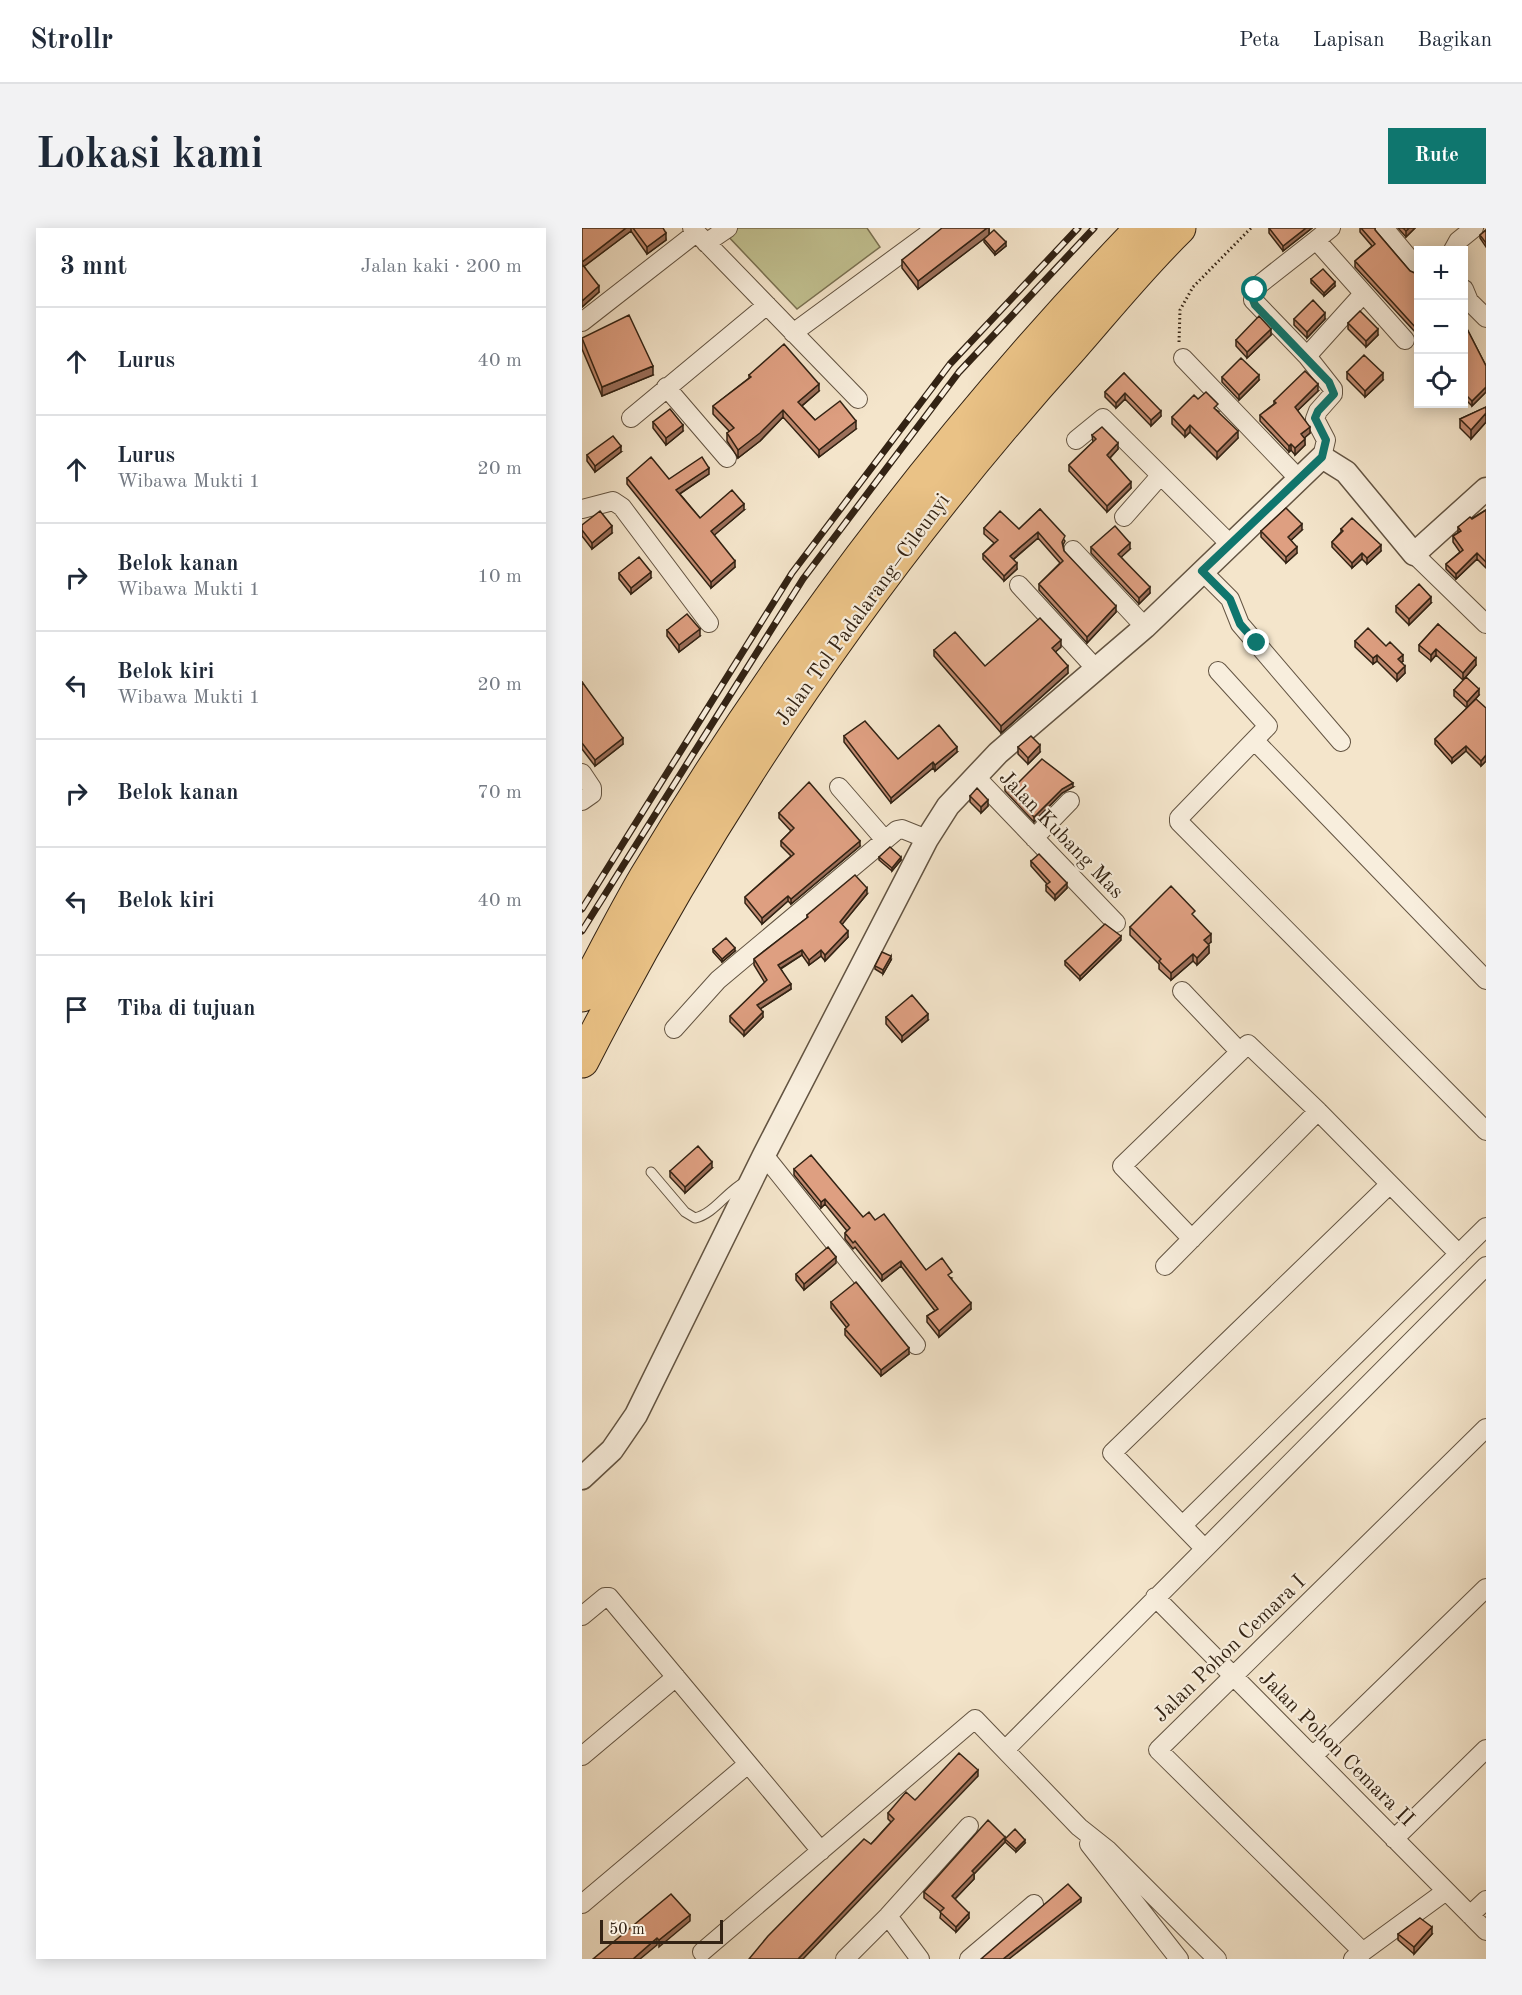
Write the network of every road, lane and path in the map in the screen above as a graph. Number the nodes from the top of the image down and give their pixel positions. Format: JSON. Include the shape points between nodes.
{"nodes":[{"id":1,"x":728,"y":228,"type":"edge"},
{"id":2,"x":936,"y":228,"type":"edge"},
{"id":3,"x":1142,"y":228,"type":"edge"},
{"id":4,"x":1179,"y":228,"type":"edge"},
{"id":5,"x":1251,"y":228,"type":"edge"},
{"id":6,"x":1332,"y":228,"type":"edge"},
{"id":7,"x":1384,"y":228,"type":"edge"},
{"id":8,"x":1474,"y":228,"type":"edge"},
{"id":9,"x":698,"y":235,"type":"edge"},
{"id":10,"x":1316,"y":240,"type":"junction"},
{"id":11,"x":1455,"y":246,"type":"edge"},
{"id":12,"x":1414,"y":263,"type":"edge"},
{"id":13,"x":1364,"y":294,"type":"junction"},
{"id":14,"x":1468,"y":299,"type":"edge"},
{"id":15,"x":768,"y":305,"type":"junction"},
{"id":16,"x":1486,"y":318,"type":"edge"},
{"id":17,"x":582,"y":322,"type":"edge"},
{"id":18,"x":794,"y":333,"type":"junction"},
{"id":19,"x":1406,"y":340,"type":"dead end"},
{"id":20,"x":1307,"y":356,"type":"junction"},
{"id":21,"x":1183,"y":358,"type":"joint"},
{"id":22,"x":666,"y":387,"type":"junction"},
{"id":23,"x":858,"y":399,"type":"dead end"},
{"id":24,"x":631,"y":418,"type":"dead end"},
{"id":25,"x":1076,"y":440,"type":"dead end"},
{"id":26,"x":1322,"y":457,"type":"junction"},
{"id":27,"x":727,"y":458,"type":"dead end"},
{"id":28,"x":1160,"y":476,"type":"junction"},
{"id":29,"x":1298,"y":478,"type":"junction"},
{"id":30,"x":1486,"y":489,"type":"edge"},
{"id":31,"x":582,"y":508,"type":"edge"},
{"id":32,"x":1124,"y":517,"type":"dead end"},
{"id":33,"x":1230,"y":544,"type":"junction"},
{"id":34,"x":1072,"y":550,"type":"dead end"},
{"id":35,"x":1414,"y":554,"type":"junction"},
{"id":36,"x":1202,"y":571,"type":"junction"},
{"id":37,"x":1019,"y":585,"type":"dead end"},
{"id":38,"x":709,"y":623,"type":"dead end"},
{"id":39,"x":1486,"y":624,"type":"edge"},
{"id":40,"x":1145,"y":627,"type":"junction"},
{"id":41,"x":1097,"y":670,"type":"junction"},
{"id":42,"x":1218,"y":671,"type":"dead end"},
{"id":43,"x":1256,"y":741,"type":"junction"},
{"id":44,"x":1341,"y":742,"type":"dead end"},
{"id":45,"x":582,"y":773,"type":"edge"},
{"id":46,"x":975,"y":776,"type":"junction"},
{"id":47,"x":839,"y":787,"type":"dead end"},
{"id":48,"x":582,"y":801,"type":"edge"},
{"id":49,"x":1070,"y":801,"type":"dead end"},
{"id":50,"x":1034,"y":838,"type":"junction"},
{"id":51,"x":927,"y":839,"type":"junction"},
{"id":52,"x":885,"y":840,"type":"junction"},
{"id":53,"x":1116,"y":923,"type":"dead end"},
{"id":54,"x":1486,"y":980,"type":"edge"},
{"id":55,"x":1182,"y":991,"type":"dead end"},
{"id":56,"x":582,"y":995,"type":"edge"},
{"id":57,"x":674,"y":1029,"type":"dead end"},
{"id":58,"x":1240,"y":1052,"type":"junction"},
{"id":59,"x":582,"y":1061,"type":"edge"},
{"id":60,"x":1318,"y":1111,"type":"junction"},
{"id":61,"x":1486,"y":1131,"type":"edge"},
{"id":62,"x":764,"y":1155,"type":"junction"},
{"id":63,"x":651,"y":1172,"type":"dead end"},
{"id":64,"x":753,"y":1179,"type":"junction"},
{"id":65,"x":1390,"y":1184,"type":"junction"},
{"id":66,"x":1486,"y":1227,"type":"edge"},
{"id":67,"x":1192,"y":1239,"type":"junction"},
{"id":68,"x":1459,"y":1254,"type":"junction"},
{"id":69,"x":1165,"y":1266,"type":"dead end"},
{"id":70,"x":1486,"y":1266,"type":"edge"},
{"id":71,"x":916,"y":1346,"type":"dead end"},
{"id":72,"x":1486,"y":1428,"type":"edge"},
{"id":73,"x":582,"y":1478,"type":"edge"},
{"id":74,"x":1183,"y":1524,"type":"junction"},
{"id":75,"x":1204,"y":1548,"type":"junction"},
{"id":76,"x":1486,"y":1588,"type":"edge"},
{"id":77,"x":1155,"y":1597,"type":"junction"},
{"id":78,"x":582,"y":1616,"type":"edge"},
{"id":79,"x":1234,"y":1676,"type":"junction"},
{"id":80,"x":676,"y":1677,"type":"junction"},
{"id":81,"x":1486,"y":1749,"type":"edge"},
{"id":82,"x":1005,"y":1750,"type":"junction"},
{"id":83,"x":582,"y":1756,"type":"edge"},
{"id":84,"x":1313,"y":1756,"type":"junction"},
{"id":85,"x":748,"y":1764,"type":"junction"},
{"id":86,"x":969,"y":1826,"type":"dead end"},
{"id":87,"x":1079,"y":1827,"type":"junction"},
{"id":88,"x":1394,"y":1839,"type":"junction"},
{"id":89,"x":821,"y":1851,"type":"junction"},
{"id":90,"x":1446,"y":1891,"type":"junction"},
{"id":91,"x":1486,"y":1900,"type":"edge"},
{"id":92,"x":582,"y":1904,"type":"edge"},
{"id":93,"x":1034,"y":1904,"type":"dead end"},
{"id":94,"x":888,"y":1916,"type":"junction"},
{"id":95,"x":1470,"y":1916,"type":"junction"},
{"id":96,"x":1486,"y":1931,"type":"edge"},
{"id":97,"x":702,"y":1952,"type":"dead end"},
{"id":98,"x":1358,"y":1955,"type":"edge"},
{"id":99,"x":845,"y":1959,"type":"edge"},
{"id":100,"x":920,"y":1959,"type":"edge"},
{"id":101,"x":969,"y":1959,"type":"edge"},
{"id":102,"x":1179,"y":1959,"type":"edge"},
{"id":103,"x":1217,"y":1959,"type":"edge"}],
"edges":[{"from":1,"to":9,"type":"street"},
{"from":2,"to":18,"type":"street"},
{"from":3,"to":56,"type":"highway","name":"Jalan Tol Padalarang–Cileunyi","via":[[1062,311],[942,452],[785,661],[646,878]]},
{"from":4,"to":59,"type":"highway","name":"Jalan Tol Padalarang–Cileunyi","via":[[995,432],[900,550],[814,668],[691,861]]},
{"from":5,"to":21,"type":"path","via":[[1193,287],[1180,310],[1179,346]]},
{"from":6,"to":10,"type":"street"},
{"from":7,"to":12,"type":"street"},
{"from":8,"to":11,"type":"street"},
{"from":9,"to":15,"type":"street"},
{"from":9,"to":17,"type":"street"},
{"from":10,"to":13,"type":"street"},
{"from":10,"to":20,"type":"street","via":[[1260,284],[1253,300]]},
{"from":13,"to":19,"type":"street"},
{"from":13,"to":20,"type":"street"},
{"from":14,"to":16,"type":"street"},
{"from":15,"to":18,"type":"street"},
{"from":15,"to":22,"type":"street"},
{"from":18,"to":23,"type":"street"},
{"from":20,"to":26,"type":"street","via":[[1334,394],[1315,418],[1326,440]]},
{"from":21,"to":29,"type":"street"},
{"from":22,"to":24,"type":"street"},
{"from":22,"to":27,"type":"street"},
{"from":25,"to":28,"type":"street","via":[[1103,418]]},
{"from":26,"to":29,"type":"street"},
{"from":26,"to":35,"type":"street","via":[[1346,472]]},
{"from":28,"to":32,"type":"street"},
{"from":28,"to":33,"type":"street"},
{"from":29,"to":33,"type":"street"},
{"from":30,"to":35,"type":"street"},
{"from":31,"to":38,"type":"street","via":[[613,501],[622,507]]},
{"from":33,"to":36,"type":"street"},
{"from":34,"to":40,"type":"street"},
{"from":35,"to":39,"type":"street"},
{"from":36,"to":40,"type":"street"},
{"from":36,"to":44,"type":"street","via":[[1230,599],[1240,624]]},
{"from":37,"to":41,"type":"street"},
{"from":40,"to":41,"type":"street"},
{"from":41,"to":46,"type":"street"},
{"from":42,"to":43,"type":"street","via":[[1267,723]]},
{"from":43,"to":54,"type":"street"},
{"from":43,"to":61,"type":"street","via":[[1179,822]]},
{"from":45,"to":48,"type":"street","via":[[592,788]]},
{"from":46,"to":50,"type":"street","name":"Jalan Kubang Mas"},
{"from":46,"to":51,"type":"street","via":[[948,806]]},
{"from":47,"to":52,"type":"street"},
{"from":49,"to":50,"type":"street"},
{"from":50,"to":53,"type":"street","name":"Jalan Kubang Mas"},
{"from":51,"to":52,"type":"street","via":[[902,829]]},
{"from":51,"to":62,"type":"street"},
{"from":52,"to":57,"type":"street","via":[[718,980]]},
{"from":55,"to":58,"type":"street"},
{"from":58,"to":60,"type":"street","via":[[1248,1044]]},
{"from":58,"to":67,"type":"street","via":[[1122,1166]]},
{"from":60,"to":65,"type":"street"},
{"from":60,"to":67,"type":"street"},
{"from":62,"to":64,"type":"street"},
{"from":62,"to":71,"type":"street"},
{"from":63,"to":64,"type":"lane","via":[[685,1212],[695,1218],[704,1216],[734,1188]]},
{"from":64,"to":73,"type":"street","via":[[636,1415],[612,1450]]},
{"from":65,"to":68,"type":"street"},
{"from":65,"to":74,"type":"street","via":[[1112,1453]]},
{"from":66,"to":68,"type":"street"},
{"from":67,"to":69,"type":"street"},
{"from":68,"to":74,"type":"street"},
{"from":70,"to":75,"type":"street"},
{"from":72,"to":79,"type":"street","name":"Jalan Pohon Cemara I"},
{"from":74,"to":75,"type":"street"},
{"from":75,"to":77,"type":"street"},
{"from":76,"to":84,"type":"street"},
{"from":77,"to":79,"type":"street","name":"Jalan Pohon Cemara II"},
{"from":77,"to":82,"type":"street"},
{"from":78,"to":80,"type":"street","via":[[609,1597]]},
{"from":79,"to":84,"type":"street","name":"Jalan Pohon Cemara II"},
{"from":79,"to":98,"type":"street","name":"Jalan Pohon Cemara I","via":[[1158,1750]]},
{"from":80,"to":83,"type":"street"},
{"from":80,"to":85,"type":"street"},
{"from":81,"to":88,"type":"street"},
{"from":82,"to":87,"type":"street"},
{"from":82,"to":89,"type":"street","via":[[978,1720],[972,1719]]},
{"from":84,"to":88,"type":"street","name":"Jalan Pohon Cemara II"},
{"from":85,"to":89,"type":"street"},
{"from":85,"to":92,"type":"street"},
{"from":86,"to":94,"type":"street"},
{"from":87,"to":102,"type":"street"},
{"from":87,"to":103,"type":"street","via":[[1108,1850]]},
{"from":88,"to":90,"type":"street","name":"Jalan Pohon Cemara II"},
{"from":89,"to":97,"type":"street"},
{"from":90,"to":95,"type":"street","name":"Jalan Pohon Cemara II"},
{"from":90,"to":98,"type":"street"},
{"from":91,"to":95,"type":"street"},
{"from":93,"to":101,"type":"street"},
{"from":94,"to":99,"type":"street"},
{"from":94,"to":100,"type":"street"},
{"from":95,"to":96,"type":"street","name":"Jalan Pohon Cemara II"}]}
